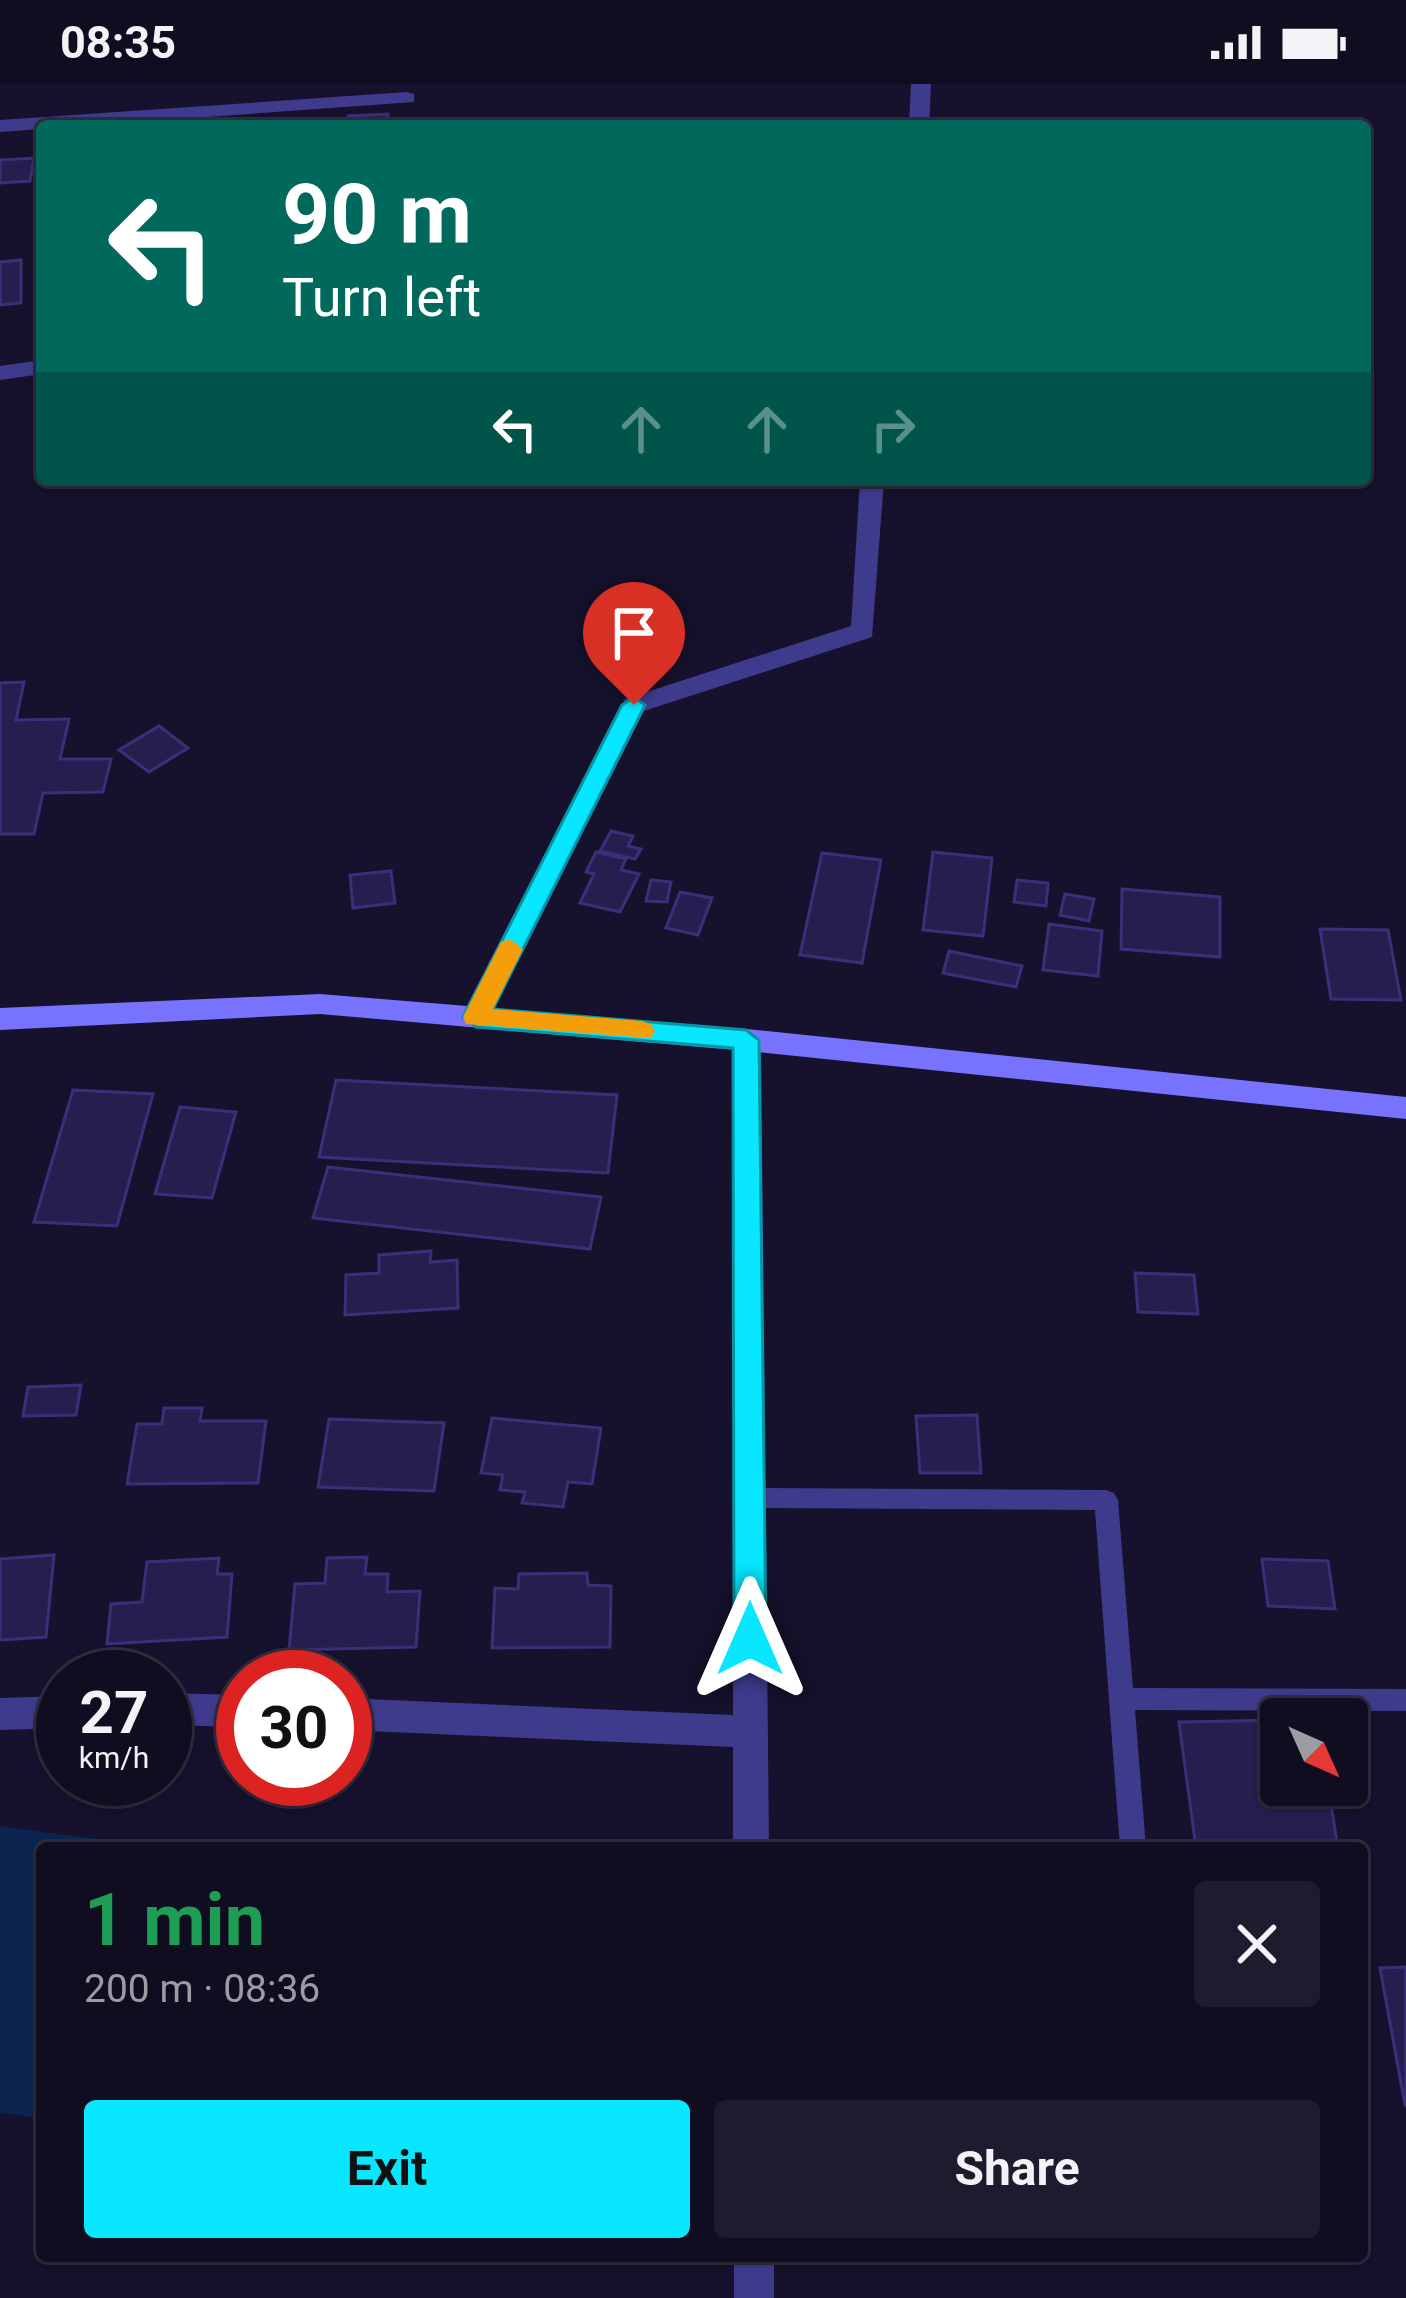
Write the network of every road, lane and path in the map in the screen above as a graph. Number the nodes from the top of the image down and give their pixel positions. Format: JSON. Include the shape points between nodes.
{"nodes":[{"id":1,"x":921,"y":84,"type":"edge"},
{"id":2,"x":407,"y":98,"type":"dead end"},
{"id":3,"x":87,"y":120,"type":"edge"},
{"id":4,"x":919,"y":120,"type":"edge"},
{"id":5,"x":36,"y":124,"type":"edge"},
{"id":6,"x":0,"y":126,"type":"edge"},
{"id":7,"x":36,"y":368,"type":"edge"},
{"id":8,"x":0,"y":373,"type":"edge"},
{"id":9,"x":872,"y":486,"type":"edge"},
{"id":10,"x":476,"y":1017,"type":"junction"},
{"id":11,"x":0,"y":1018,"type":"edge"},
{"id":12,"x":746,"y":1040,"type":"junction"},
{"id":13,"x":1406,"y":1108,"type":"edge"},
{"id":14,"x":750,"y":1498,"type":"junction"},
{"id":15,"x":1121,"y":1699,"type":"junction"},
{"id":16,"x":1406,"y":1700,"type":"edge"},
{"id":17,"x":36,"y":1713,"type":"edge"},
{"id":18,"x":0,"y":1714,"type":"edge"},
{"id":19,"x":372,"y":1715,"type":"edge"},
{"id":20,"x":750,"y":1732,"type":"junction"},
{"id":21,"x":751,"y":1842,"type":"edge"},
{"id":22,"x":1133,"y":1842,"type":"edge"},
{"id":23,"x":754,"y":2262,"type":"edge"},
{"id":24,"x":754,"y":2298,"type":"edge"}],
"edges":[{"from":1,"to":4,"type":"street"},
{"from":2,"to":3,"type":"street"},
{"from":5,"to":6,"type":"street"},
{"from":7,"to":8,"type":"street"},
{"from":9,"to":10,"type":"street","via":[[863,631],[634,705]]},
{"from":10,"to":11,"type":"main road","via":[[320,1004]]},
{"from":10,"to":12,"type":"main road"},
{"from":12,"to":13,"type":"main road"},
{"from":12,"to":14,"type":"street"},
{"from":14,"to":15,"type":"lane","via":[[1106,1500]]},
{"from":14,"to":20,"type":"street"},
{"from":15,"to":16,"type":"lane"},
{"from":15,"to":22,"type":"lane"},
{"from":17,"to":18,"type":"street"},
{"from":19,"to":20,"type":"street"},
{"from":20,"to":21,"type":"street"},
{"from":23,"to":24,"type":"street"}]}
